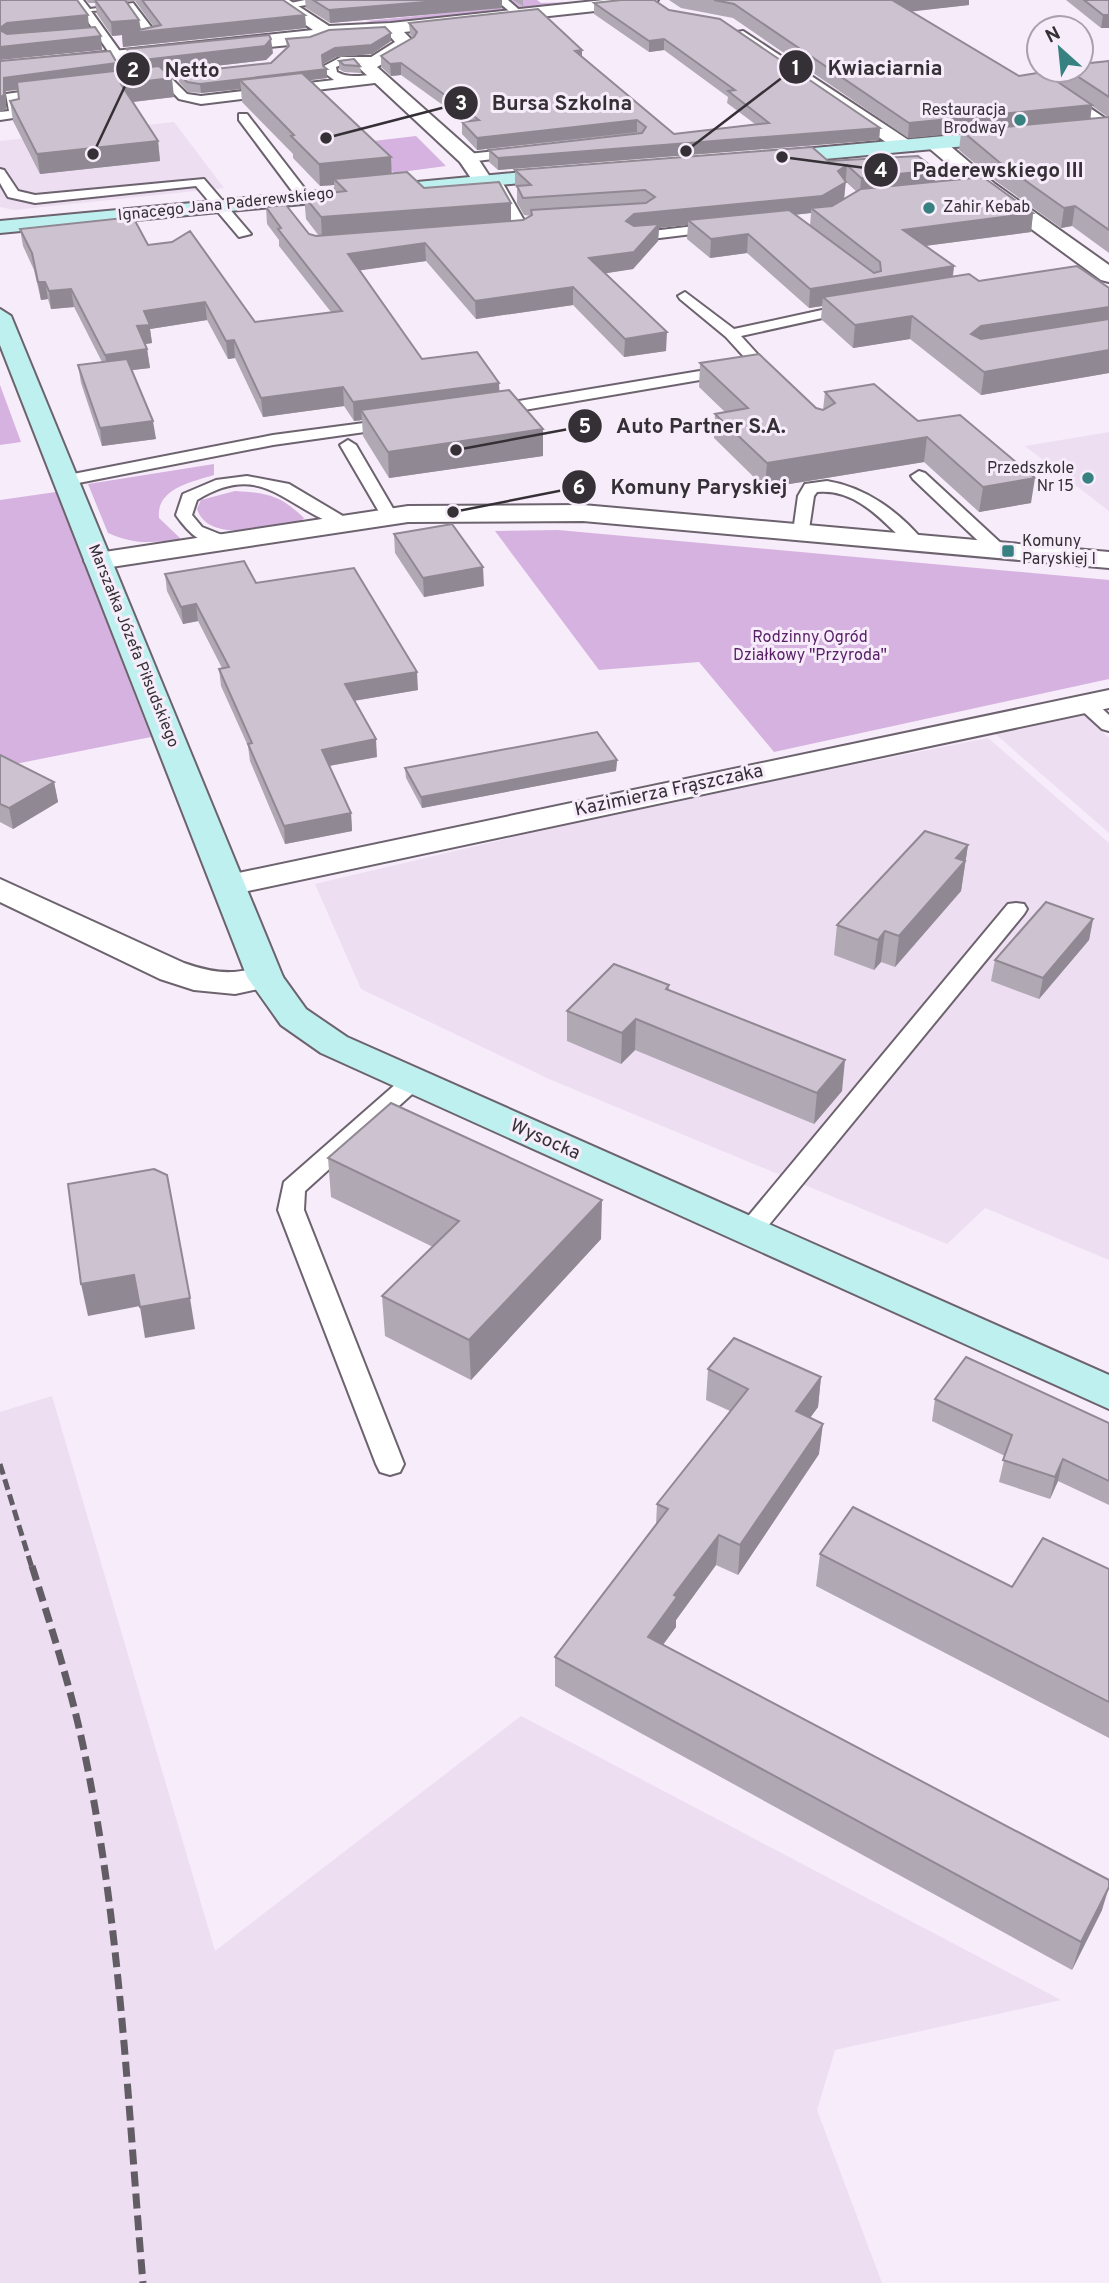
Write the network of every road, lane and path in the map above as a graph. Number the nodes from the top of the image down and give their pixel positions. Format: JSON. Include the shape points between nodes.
{"nodes":[{"id":1,"x":78,"y":0,"type":"edge"},
{"id":2,"x":337,"y":0,"type":"edge"},
{"id":3,"x":501,"y":0,"type":"edge"},
{"id":4,"x":656,"y":2,"type":"edge"},
{"id":5,"x":282,"y":3,"type":"edge"},
{"id":6,"x":85,"y":10,"type":"junction"},
{"id":7,"x":519,"y":14,"type":"junction"},
{"id":8,"x":726,"y":24,"type":"edge"},
{"id":9,"x":391,"y":27,"type":"junction"},
{"id":10,"x":326,"y":31,"type":"junction"},
{"id":11,"x":101,"y":33,"type":"junction"},
{"id":12,"x":88,"y":34,"type":"edge"},
{"id":13,"x":113,"y":50,"type":"junction"},
{"id":14,"x":376,"y":60,"type":"junction"},
{"id":15,"x":1109,"y":67,"type":"edge"},
{"id":16,"x":0,"y":68,"type":"edge"},
{"id":17,"x":272,"y":74,"type":"edge"},
{"id":18,"x":383,"y":79,"type":"junction"},
{"id":19,"x":154,"y":80,"type":"junction"},
{"id":20,"x":225,"y":80,"type":"edge"},
{"id":21,"x":345,"y":82,"type":"junction"},
{"id":22,"x":104,"y":85,"type":"edge"},
{"id":23,"x":64,"y":90,"type":"edge"},
{"id":24,"x":290,"y":90,"type":"junction"},
{"id":25,"x":242,"y":97,"type":"junction"},
{"id":26,"x":1099,"y":103,"type":"edge"},
{"id":27,"x":1079,"y":106,"type":"junction"},
{"id":28,"x":0,"y":116,"type":"edge"},
{"id":29,"x":243,"y":117,"type":"dead end"},
{"id":30,"x":1109,"y":126,"type":"edge"},
{"id":31,"x":936,"y":144,"type":"junction"},
{"id":32,"x":906,"y":147,"type":"junction"},
{"id":33,"x":534,"y":151,"type":"edge"},
{"id":34,"x":813,"y":155,"type":"junction"},
{"id":35,"x":468,"y":158,"type":"junction"},
{"id":36,"x":755,"y":159,"type":"edge"},
{"id":37,"x":592,"y":172,"type":"edge"},
{"id":38,"x":831,"y":172,"type":"edge"},
{"id":39,"x":0,"y":173,"type":"edge"},
{"id":40,"x":489,"y":180,"type":"junction"},
{"id":41,"x":988,"y":188,"type":"junction"},
{"id":42,"x":964,"y":190,"type":"edge"},
{"id":43,"x":303,"y":197,"type":"junction"},
{"id":44,"x":222,"y":205,"type":"junction"},
{"id":45,"x":96,"y":219,"type":"junction"},
{"id":46,"x":738,"y":225,"type":"edge"},
{"id":47,"x":0,"y":227,"type":"edge"},
{"id":48,"x":244,"y":234,"type":"dead end"},
{"id":49,"x":481,"y":234,"type":"edge"},
{"id":50,"x":0,"y":236,"type":"edge"},
{"id":51,"x":635,"y":237,"type":"edge"},
{"id":52,"x":1105,"y":272,"type":"edge"},
{"id":53,"x":1073,"y":273,"type":"edge"},
{"id":54,"x":685,"y":296,"type":"dead end"},
{"id":55,"x":871,"y":305,"type":"edge"},
{"id":56,"x":0,"y":316,"type":"edge"},
{"id":57,"x":731,"y":334,"type":"junction"},
{"id":58,"x":758,"y":366,"type":"junction"},
{"id":59,"x":786,"y":392,"type":"edge"},
{"id":60,"x":474,"y":413,"type":"edge"},
{"id":61,"x":406,"y":422,"type":"edge"},
{"id":62,"x":348,"y":445,"type":"dead end"},
{"id":63,"x":919,"y":476,"type":"dead end"},
{"id":64,"x":68,"y":480,"type":"junction"},
{"id":65,"x":390,"y":517,"type":"junction"},
{"id":66,"x":345,"y":522,"type":"junction"},
{"id":67,"x":802,"y":532,"type":"junction"},
{"id":68,"x":221,"y":541,"type":"junction"},
{"id":69,"x":915,"y":542,"type":"junction"},
{"id":70,"x":998,"y":550,"type":"junction"},
{"id":71,"x":1109,"y":560,"type":"edge"},
{"id":72,"x":98,"y":561,"type":"junction"},
{"id":73,"x":1101,"y":709,"type":"edge"},
{"id":74,"x":229,"y":885,"type":"junction"},
{"id":75,"x":0,"y":889,"type":"edge"},
{"id":76,"x":1016,"y":909,"type":"dead end"},
{"id":77,"x":265,"y":976,"type":"junction"},
{"id":78,"x":413,"y":1081,"type":"junction"},
{"id":79,"x":749,"y":1232,"type":"junction"},
{"id":80,"x":1109,"y":1393,"type":"edge"},
{"id":81,"x":390,"y":1464,"type":"dead end"}],
"edges":[{"from":1,"to":6,"type":"lane"},
{"from":2,"to":5,"type":"lane"},
{"from":3,"to":7,"type":"lane"},
{"from":4,"to":7,"type":"street"},
{"from":5,"to":10,"type":"street"},
{"from":6,"to":11,"type":"lane"},
{"from":6,"to":13,"type":"lane","via":[[129,5],[153,38]]},
{"from":7,"to":9,"type":"street"},
{"from":8,"to":32,"type":"street"},
{"from":9,"to":10,"type":"street"},
{"from":9,"to":14,"type":"street","via":[[406,43]]},
{"from":10,"to":13,"type":"street","via":[[278,47]]},
{"from":11,"to":12,"type":"lane"},
{"from":11,"to":13,"type":"lane"},
{"from":13,"to":16,"type":"street"},
{"from":13,"to":19,"type":"lane"},
{"from":14,"to":18,"type":"street","via":[[366,66]]},
{"from":14,"to":21,"type":"lane","via":[[350,59],[330,66],[332,74]]},
{"from":15,"to":27,"type":"lane","via":[[1046,74],[1042,81]]},
{"from":17,"to":24,"type":"lane"},
{"from":18,"to":21,"type":"lane"},
{"from":18,"to":35,"type":"street"},
{"from":19,"to":22,"type":"lane"},
{"from":19,"to":25,"type":"lane","via":[[183,97]]},
{"from":20,"to":25,"type":"lane"},
{"from":21,"to":24,"type":"lane"},
{"from":23,"to":28,"type":"lane","via":[[10,96],[16,114]]},
{"from":24,"to":25,"type":"lane"},
{"from":26,"to":27,"type":"lane"},
{"from":27,"to":30,"type":"lane"},
{"from":29,"to":43,"type":"lane"},
{"from":30,"to":31,"type":"street"},
{"from":31,"to":32,"type":"street"},
{"from":31,"to":41,"type":"street"},
{"from":32,"to":34,"type":"street"},
{"from":33,"to":35,"type":"lane"},
{"from":34,"to":36,"type":"street"},
{"from":34,"to":38,"type":"lane"},
{"from":35,"to":40,"type":"street"},
{"from":37,"to":40,"type":"street","name":"Ignacego Jana Paderewskiego"},
{"from":39,"to":44,"type":"lane","via":[[13,194],[35,199],[199,182]]},
{"from":40,"to":43,"type":"street","name":"Ignacego Jana Paderewskiego"},
{"from":40,"to":49,"type":"lane","via":[[524,222],[523,231]]},
{"from":41,"to":42,"type":"lane"},
{"from":41,"to":52,"type":"street"},
{"from":43,"to":44,"type":"street","name":"Ignacego Jana Paderewskiego"},
{"from":44,"to":45,"type":"street","name":"Ignacego Jana Paderewskiego"},
{"from":44,"to":48,"type":"lane"},
{"from":45,"to":47,"type":"street"},
{"from":45,"to":50,"type":"street"},
{"from":46,"to":51,"type":"lane"},
{"from":52,"to":53,"type":"lane"},
{"from":54,"to":57,"type":"lane"},
{"from":55,"to":57,"type":"lane"},
{"from":56,"to":64,"type":"street","name":"Marszałka Józefa Piłsudskiego"},
{"from":57,"to":58,"type":"lane"},
{"from":58,"to":59,"type":"lane"},
{"from":58,"to":60,"type":"lane"},
{"from":61,"to":64,"type":"lane","via":[[273,440]]},
{"from":62,"to":65,"type":"lane"},
{"from":63,"to":70,"type":"lane"},
{"from":64,"to":72,"type":"street","name":"Marszałka Józefa Piłsudskiego"},
{"from":65,"to":66,"type":"street"},
{"from":65,"to":67,"type":"street","via":[[453,512],[583,513]]},
{"from":66,"to":68,"type":"street"},
{"from":66,"to":68,"type":"lane","via":[[323,515],[282,487],[234,482],[201,489],[184,506],[184,515],[197,531]]},
{"from":67,"to":69,"type":"street"},
{"from":67,"to":69,"type":"lane","via":[[811,488],[835,487],[856,491]]},
{"from":68,"to":72,"type":"street"},
{"from":69,"to":70,"type":"street"},
{"from":70,"to":71,"type":"street"},
{"from":72,"to":74,"type":"street","name":"Marszałka Józefa Piłsudskiego"},
{"from":73,"to":74,"type":"street","name":"Kazimierza Frąszczaka"},
{"from":74,"to":77,"type":"street","name":"Marszałka Józefa Piłsudskiego"},
{"from":75,"to":77,"type":"street","via":[[172,971],[207,982],[235,983]]},
{"from":76,"to":79,"type":"lane"},
{"from":77,"to":78,"type":"street","name":"Wysocka","via":[[294,1021]]},
{"from":78,"to":79,"type":"street","name":"Wysocka"},
{"from":78,"to":81,"type":"lane","via":[[293,1188],[291,1210]]},
{"from":79,"to":80,"type":"street","name":"Wysocka"}]}
